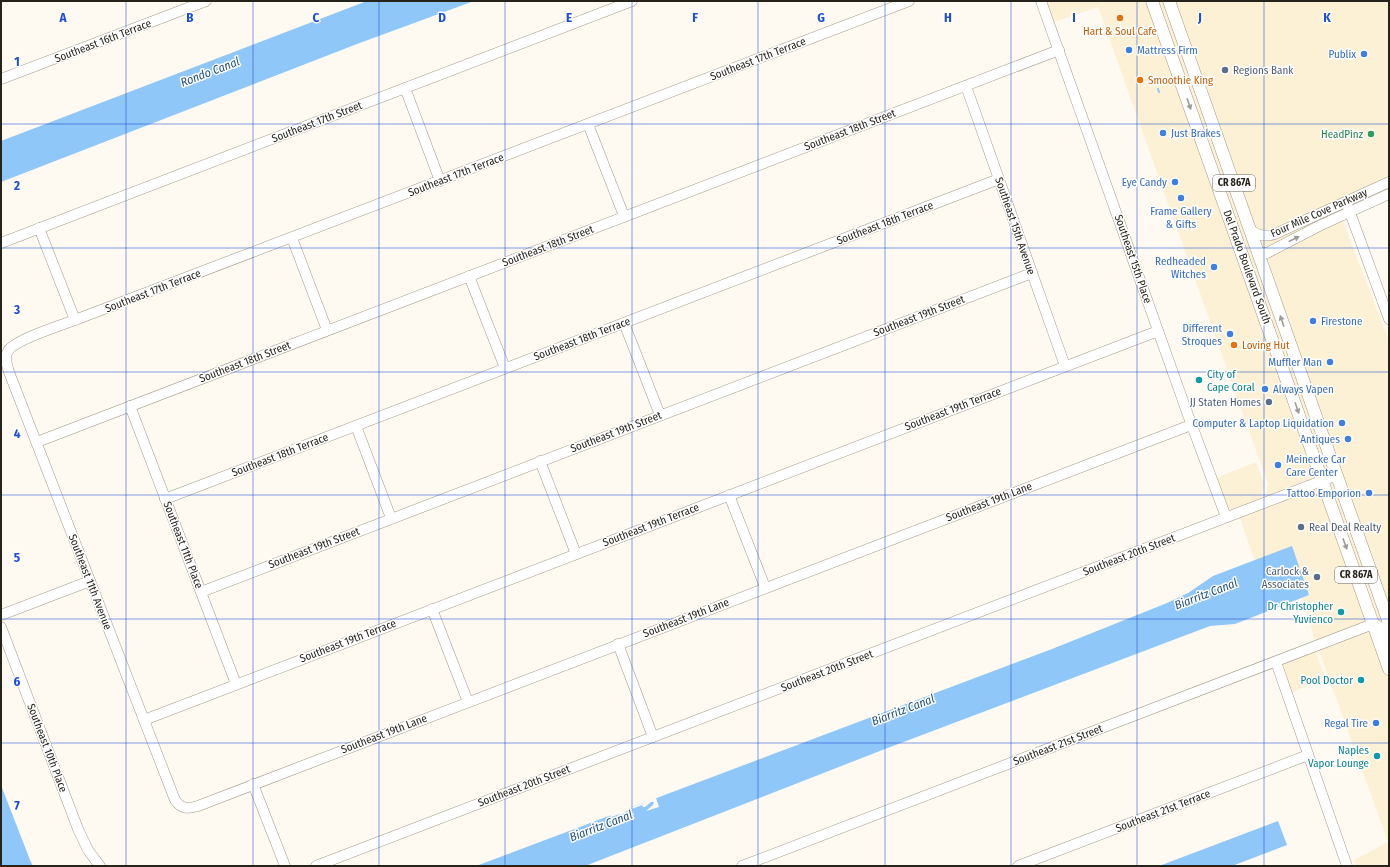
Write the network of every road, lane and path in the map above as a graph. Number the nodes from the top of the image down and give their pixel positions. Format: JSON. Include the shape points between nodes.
{"nodes":[{"id":1,"x":206,"y":1,"type":"edge"},
{"id":2,"x":632,"y":1,"type":"edge"},
{"id":3,"x":908,"y":1,"type":"edge"},
{"id":4,"x":1041,"y":1,"type":"edge"},
{"id":5,"x":1152,"y":1,"type":"edge"},
{"id":6,"x":1169,"y":1,"type":"edge"},
{"id":7,"x":1059,"y":50,"type":"junction"},
{"id":8,"x":1,"y":79,"type":"edge"},
{"id":9,"x":966,"y":86,"type":"junction"},
{"id":10,"x":405,"y":88,"type":"junction"},
{"id":11,"x":588,"y":124,"type":"junction"},
{"id":12,"x":1208,"y":157,"type":"junction"},
{"id":13,"x":999,"y":179,"type":"junction"},
{"id":14,"x":440,"y":181,"type":"junction"},
{"id":15,"x":1389,"y":182,"type":"edge"},
{"id":16,"x":1389,"y":194,"type":"edge"},
{"id":17,"x":1345,"y":202,"type":"junction"},
{"id":18,"x":1350,"y":212,"type":"junction"},
{"id":19,"x":624,"y":216,"type":"junction"},
{"id":20,"x":40,"y":228,"type":"junction"},
{"id":21,"x":1250,"y":228,"type":"junction"},
{"id":22,"x":292,"y":238,"type":"junction"},
{"id":23,"x":1,"y":243,"type":"edge"},
{"id":24,"x":1258,"y":253,"type":"junction"},
{"id":25,"x":1032,"y":273,"type":"junction"},
{"id":26,"x":469,"y":276,"type":"junction"},
{"id":27,"x":1388,"y":314,"type":"edge"},
{"id":28,"x":75,"y":320,"type":"junction"},
{"id":29,"x":624,"y":323,"type":"junction"},
{"id":30,"x":327,"y":330,"type":"junction"},
{"id":31,"x":1158,"y":331,"type":"junction"},
{"id":32,"x":6,"y":354,"type":"joint"},
{"id":33,"x":1066,"y":366,"type":"junction"},
{"id":34,"x":505,"y":368,"type":"junction"},
{"id":35,"x":130,"y":406,"type":"junction"},
{"id":36,"x":660,"y":415,"type":"junction"},
{"id":37,"x":1191,"y":424,"type":"junction"},
{"id":38,"x":356,"y":426,"type":"junction"},
{"id":39,"x":37,"y":442,"type":"junction"},
{"id":40,"x":540,"y":461,"type":"junction"},
{"id":41,"x":1337,"y":475,"type":"junction"},
{"id":42,"x":1322,"y":480,"type":"junction"},
{"id":43,"x":729,"y":496,"type":"junction"},
{"id":44,"x":165,"y":499,"type":"junction"},
{"id":45,"x":1226,"y":517,"type":"junction"},
{"id":46,"x":391,"y":518,"type":"junction"},
{"id":47,"x":576,"y":554,"type":"junction"},
{"id":48,"x":90,"y":581,"type":"junction"},
{"id":49,"x":765,"y":587,"type":"junction"},
{"id":50,"x":201,"y":592,"type":"junction"},
{"id":51,"x":432,"y":609,"type":"junction"},
{"id":52,"x":1,"y":615,"type":"edge"},
{"id":53,"x":1389,"y":623,"type":"edge"},
{"id":54,"x":1373,"y":624,"type":"junction"},
{"id":55,"x":1,"y":627,"type":"edge"},
{"id":56,"x":1389,"y":643,"type":"edge"},
{"id":57,"x":618,"y":644,"type":"junction"},
{"id":58,"x":1276,"y":662,"type":"junction"},
{"id":59,"x":1389,"y":669,"type":"edge"},
{"id":60,"x":236,"y":684,"type":"junction"},
{"id":61,"x":468,"y":702,"type":"junction"},
{"id":62,"x":144,"y":720,"type":"junction"},
{"id":63,"x":653,"y":737,"type":"junction"},
{"id":64,"x":1308,"y":756,"type":"junction"},
{"id":65,"x":253,"y":784,"type":"junction"},
{"id":66,"x":181,"y":807,"type":"joint"},
{"id":67,"x":100,"y":866,"type":"edge"},
{"id":68,"x":285,"y":866,"type":"edge"},
{"id":69,"x":316,"y":866,"type":"edge"},
{"id":70,"x":742,"y":866,"type":"edge"},
{"id":71,"x":1018,"y":866,"type":"edge"},
{"id":72,"x":1347,"y":866,"type":"edge"}],
"edges":[{"from":1,"to":8,"type":"street","name":"Southeast 16th Terrace"},
{"from":2,"to":10,"type":"street","name":"Southeast 17th Street"},
{"from":3,"to":11,"type":"street","name":"Southeast 17th Terrace"},
{"from":4,"to":7,"type":"street","name":"Southeast 15th Place"},
{"from":5,"to":12,"type":"main road","name":"Del Prado Boulevard South","number":"CR 867A","one_way":true},
{"from":6,"to":21,"type":"main road","name":"Del Prado Boulevard South","number":"CR 867A"},
{"from":7,"to":9,"type":"street","name":"Southeast 18th Street"},
{"from":7,"to":31,"type":"street","name":"Southeast 15th Place"},
{"from":9,"to":13,"type":"street","name":"Southeast 15th Avenue"},
{"from":9,"to":19,"type":"street","name":"Southeast 18th Street"},
{"from":10,"to":14,"type":"street"},
{"from":10,"to":20,"type":"street","name":"Southeast 17th Street"},
{"from":11,"to":14,"type":"street","name":"Southeast 17th Terrace"},
{"from":11,"to":19,"type":"street"},
{"from":12,"to":24,"type":"main road","via":[[1224,181],[1246,243]]},
{"from":12,"to":42,"type":"main road","name":"Del Prado Boulevard South","number":"CR 867A","one_way":true},
{"from":13,"to":25,"type":"street","name":"Southeast 15th Avenue"},
{"from":13,"to":29,"type":"street","name":"Southeast 18th Terrace"},
{"from":14,"to":22,"type":"street","name":"Southeast 17th Terrace"},
{"from":15,"to":17,"type":"street","name":"Four Mile Cove Parkway"},
{"from":16,"to":18,"type":"street","name":"Four Mile Cove Parkway"},
{"from":17,"to":18,"type":"street"},
{"from":17,"to":21,"type":"street","name":"Four Mile Cove Parkway","via":[[1269,236],[1256,234]]},
{"from":24,"to":18,"type":"street","name":"Four Mile Cove Parkway","one_way":true,"via":[[1267,253]]},
{"from":18,"to":27,"type":"street"},
{"from":19,"to":26,"type":"street","name":"Southeast 18th Street"},
{"from":20,"to":23,"type":"street","name":"Southeast 17th Street"},
{"from":20,"to":28,"type":"street"},
{"from":21,"to":24,"type":"main road","name":"Del Prado Boulevard South","number":"CR 867A"},
{"from":22,"to":28,"type":"street","name":"Southeast 17th Terrace"},
{"from":22,"to":30,"type":"street"},
{"from":41,"to":24,"type":"main road","name":"Del Prado Boulevard South","number":"CR 867A","one_way":true},
{"from":25,"to":33,"type":"street","name":"Southeast 15th Avenue"},
{"from":25,"to":36,"type":"street","name":"Southeast 19th Street"},
{"from":26,"to":30,"type":"street","name":"Southeast 18th Street"},
{"from":26,"to":34,"type":"street"},
{"from":28,"to":32,"type":"street","name":"Southeast 17th Terrace","via":[[17,343]]},
{"from":29,"to":34,"type":"street","name":"Southeast 18th Terrace"},
{"from":29,"to":36,"type":"street"},
{"from":30,"to":35,"type":"street","name":"Southeast 18th Street"},
{"from":31,"to":33,"type":"street","name":"Southeast 19th Terrace"},
{"from":31,"to":37,"type":"street","name":"Southeast 15th Place"},
{"from":32,"to":39,"type":"street","name":"Southeast 11th Avenue","via":[[7,366]]},
{"from":33,"to":43,"type":"street","name":"Southeast 19th Terrace"},
{"from":34,"to":38,"type":"street","name":"Southeast 18th Terrace"},
{"from":35,"to":39,"type":"street","name":"Southeast 18th Street"},
{"from":35,"to":44,"type":"street","name":"Southeast 11th Place"},
{"from":36,"to":40,"type":"street","name":"Southeast 19th Street"},
{"from":37,"to":45,"type":"street","name":"Southeast 15th Place"},
{"from":37,"to":49,"type":"street","name":"Southeast 19th Lane"},
{"from":38,"to":44,"type":"street","name":"Southeast 18th Terrace"},
{"from":38,"to":46,"type":"street"},
{"from":39,"to":48,"type":"street","name":"Southeast 11th Avenue"},
{"from":40,"to":46,"type":"street","name":"Southeast 19th Street"},
{"from":40,"to":47,"type":"street"},
{"from":41,"to":42,"type":"street","name":"Southeast 20th Street"},
{"from":41,"to":53,"type":"main road","name":"Del Prado Boulevard South","number":"CR 867A"},
{"from":42,"to":45,"type":"street","name":"Southeast 20th Street"},
{"from":42,"to":54,"type":"main road","name":"Del Prado Boulevard South","number":"CR 867A","one_way":true},
{"from":43,"to":47,"type":"street","name":"Southeast 19th Terrace"},
{"from":43,"to":49,"type":"street"},
{"from":44,"to":50,"type":"street","name":"Southeast 11th Place"},
{"from":45,"to":63,"type":"street","name":"Southeast 20th Street"},
{"from":46,"to":50,"type":"street","name":"Southeast 19th Street"},
{"from":47,"to":51,"type":"street","name":"Southeast 19th Terrace"},
{"from":48,"to":52,"type":"street"},
{"from":48,"to":62,"type":"street","name":"Southeast 11th Avenue"},
{"from":49,"to":57,"type":"street","name":"Southeast 19th Lane"},
{"from":50,"to":60,"type":"street","name":"Southeast 11th Place"},
{"from":51,"to":60,"type":"street","name":"Southeast 19th Terrace"},
{"from":51,"to":61,"type":"street"},
{"from":54,"to":56,"type":"main road","via":[[1385,633]]},
{"from":54,"to":58,"type":"street","name":"Southeast 21st Street"},
{"from":54,"to":59,"type":"main road","name":"Del Prado Boulevard South","number":"CR 867A"},
{"from":55,"to":67,"type":"street","name":"Southeast 10th Place","via":[[78,829],[88,850]]},
{"from":57,"to":61,"type":"street","name":"Southeast 19th Lane"},
{"from":57,"to":63,"type":"street"},
{"from":58,"to":64,"type":"street"},
{"from":58,"to":70,"type":"street","name":"Southeast 21st Street"},
{"from":60,"to":62,"type":"street","name":"Southeast 19th Terrace"},
{"from":61,"to":65,"type":"street","name":"Southeast 19th Lane"},
{"from":62,"to":66,"type":"street","name":"Southeast 11th Avenue","via":[[173,796]]},
{"from":63,"to":69,"type":"street","name":"Southeast 20th Street"},
{"from":64,"to":71,"type":"street","name":"Southeast 21st Terrace"},
{"from":64,"to":72,"type":"street"},
{"from":65,"to":66,"type":"street","name":"Southeast 19th Lane","via":[[192,808]]},
{"from":65,"to":68,"type":"street"}]}
